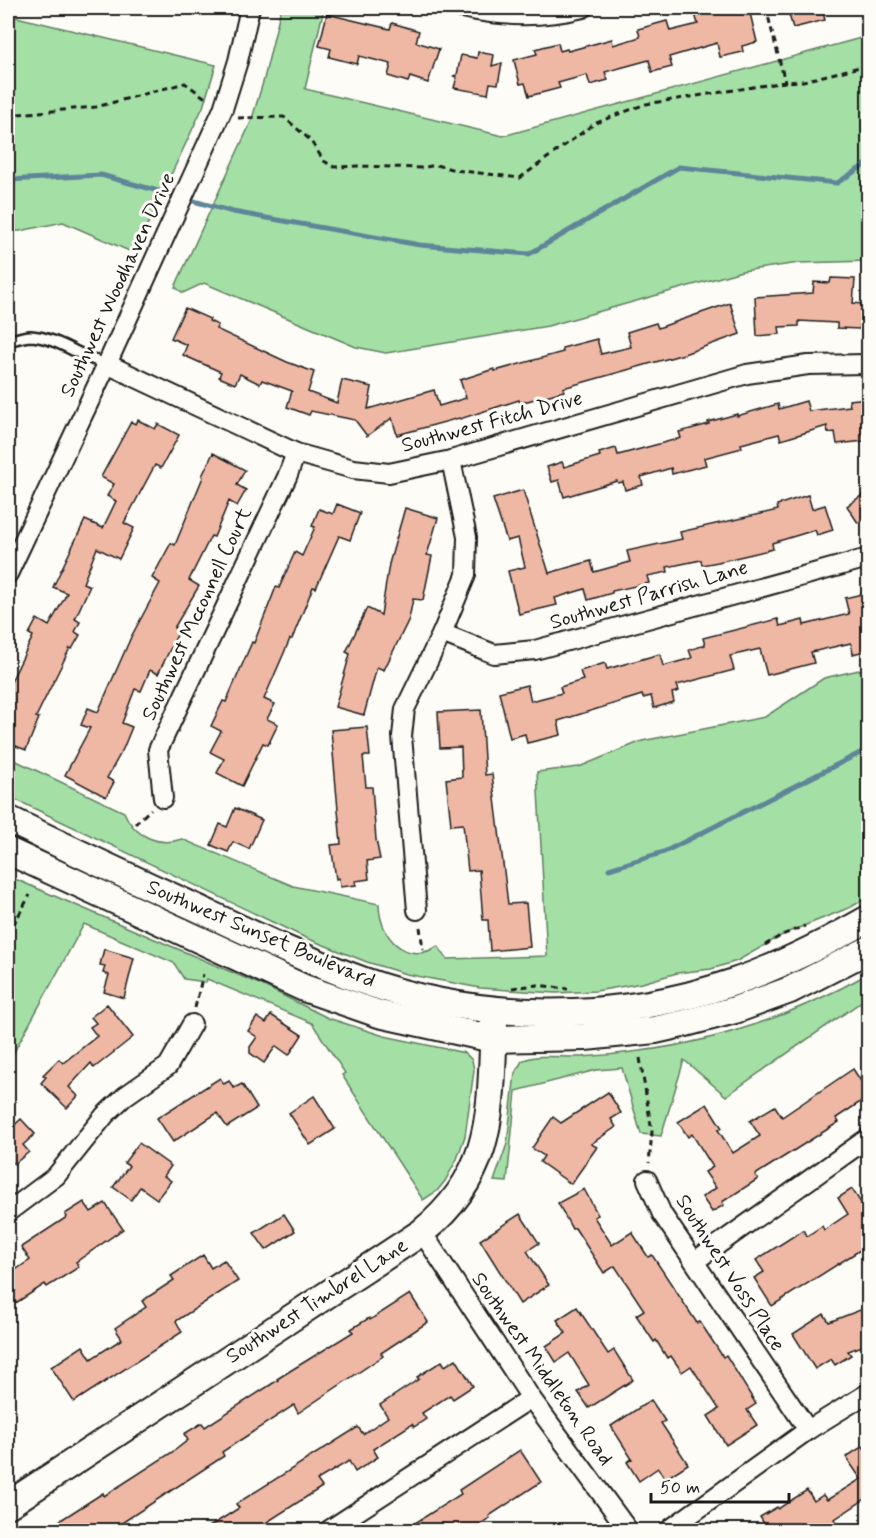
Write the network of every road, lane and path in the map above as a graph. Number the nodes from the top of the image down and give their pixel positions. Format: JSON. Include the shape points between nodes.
{"nodes":[{"id":1,"x":250,"y":8,"type":"edge"},
{"id":2,"x":462,"y":8,"type":"edge"},
{"id":3,"x":584,"y":8,"type":"edge"},
{"id":4,"x":766,"y":8,"type":"edge"},
{"id":5,"x":868,"y":65,"type":"edge"},
{"id":6,"x":785,"y":82,"type":"junction"},
{"id":7,"x":203,"y":96,"type":"dead end"},
{"id":8,"x":8,"y":111,"type":"edge"},
{"id":9,"x":240,"y":119,"type":"dead end"},
{"id":10,"x":8,"y":340,"type":"edge"},
{"id":11,"x":107,"y":364,"type":"junction"},
{"id":12,"x":868,"y":364,"type":"edge"},
{"id":13,"x":296,"y":453,"type":"junction"},
{"id":14,"x":451,"y":460,"type":"junction"},
{"id":15,"x":868,"y":558,"type":"edge"},
{"id":16,"x":8,"y":574,"type":"edge"},
{"id":17,"x":442,"y":633,"type":"junction"},
{"id":18,"x":163,"y":798,"type":"dead end"},
{"id":19,"x":8,"y":819,"type":"edge"},
{"id":20,"x":8,"y":852,"type":"edge"},
{"id":21,"x":30,"y":895,"type":"dead end"},
{"id":22,"x":417,"y":910,"type":"dead end"},
{"id":23,"x":868,"y":919,"type":"edge"},
{"id":24,"x":811,"y":924,"type":"dead end"},
{"id":25,"x":8,"y":934,"type":"edge"},
{"id":26,"x":756,"y":950,"type":"dead end"},
{"id":27,"x":868,"y":950,"type":"edge"},
{"id":28,"x":203,"y":974,"type":"dead end"},
{"id":29,"x":571,"y":989,"type":"dead end"},
{"id":30,"x":500,"y":999,"type":"junction"},
{"id":31,"x":192,"y":1024,"type":"joint"},
{"id":32,"x":493,"y":1039,"type":"junction"},
{"id":33,"x":640,"y":1058,"type":"dead end"},
{"id":34,"x":868,"y":1138,"type":"edge"},
{"id":35,"x":647,"y":1180,"type":"joint"},
{"id":36,"x":8,"y":1212,"type":"edge"},
{"id":37,"x":422,"y":1232,"type":"junction"},
{"id":38,"x":695,"y":1261,"type":"junction"},
{"id":39,"x":868,"y":1393,"type":"edge"},
{"id":40,"x":531,"y":1398,"type":"junction"},
{"id":41,"x":808,"y":1430,"type":"junction"},
{"id":42,"x":8,"y":1505,"type":"edge"},
{"id":43,"x":329,"y":1530,"type":"edge"},
{"id":44,"x":628,"y":1530,"type":"edge"},
{"id":45,"x":669,"y":1530,"type":"edge"}],
"edges":[{"from":1,"to":11,"type":"street","name":"Southwest Woodhaven Drive","via":[[222,109]]},
{"from":2,"to":3,"type":"street","via":[[536,16]]},
{"from":4,"to":6,"type":"path"},
{"from":5,"to":6,"type":"path"},
{"from":6,"to":9,"type":"path","via":[[646,104],[594,123],[520,178],[436,165],[334,167],[284,117]]},
{"from":7,"to":8,"type":"path","via":[[185,83],[96,107],[18,114]]},
{"from":10,"to":11,"type":"lane","via":[[31,336],[62,344]]},
{"from":11,"to":13,"type":"street","name":"Southwest Fitch Drive"},
{"from":11,"to":16,"type":"street","name":"Southwest Woodhaven Drive"},
{"from":12,"to":14,"type":"street","name":"Southwest Fitch Drive","via":[[808,365],[747,374]]},
{"from":13,"to":14,"type":"street","name":"Southwest Fitch Drive","via":[[353,469],[389,473]]},
{"from":13,"to":18,"type":"street","name":"Southwest Mcconnell Court","via":[[158,750]]},
{"from":14,"to":17,"type":"street","via":[[467,537],[466,575]]},
{"from":15,"to":17,"type":"street","name":"Southwest Parrish Lane","via":[[535,650],[494,654]]},
{"from":17,"to":22,"type":"street","via":[[405,709],[402,736]]},
{"from":19,"to":30,"type":"main road","name":"Southwest Sunset Boulevard","via":[[329,968],[398,991],[458,1005]]},
{"from":20,"to":32,"type":"main road","name":"Southwest Sunset Boulevard","via":[[304,988],[379,1014]]},
{"from":21,"to":25,"type":"path"},
{"from":23,"to":30,"type":"main road","name":"Southwest Sunset Boulevard","via":[[809,952],[699,993],[608,1009],[560,1011]]},
{"from":24,"to":26,"type":"path"},
{"from":27,"to":32,"type":"main road","name":"Southwest Sunset Boulevard","via":[[790,990],[682,1024],[585,1037]]},
{"from":28,"to":31,"type":"path"},
{"from":29,"to":30,"type":"path","via":[[538,985]]},
{"from":30,"to":32,"type":"main road","name":"Southwest Timbrel Lane"},
{"from":31,"to":36,"type":"street","via":[[168,1066],[125,1096],[56,1176]]},
{"from":32,"to":37,"type":"main road","name":"Southwest Timbrel Lane","via":[[481,1154],[459,1196]]},
{"from":33,"to":35,"type":"path","via":[[652,1132]]},
{"from":34,"to":38,"type":"street"},
{"from":35,"to":38,"type":"street","name":"Southwest Voss Place","via":[[662,1214]]},
{"from":37,"to":40,"type":"street","name":"Southwest Middleton Road"},
{"from":37,"to":42,"type":"main road","name":"Southwest Timbrel Lane"},
{"from":38,"to":41,"type":"street","name":"Southwest Voss Place"},
{"from":39,"to":41,"type":"street"},
{"from":40,"to":43,"type":"street"},
{"from":40,"to":44,"type":"street","name":"Southwest Middleton Road"},
{"from":41,"to":45,"type":"street"}]}
